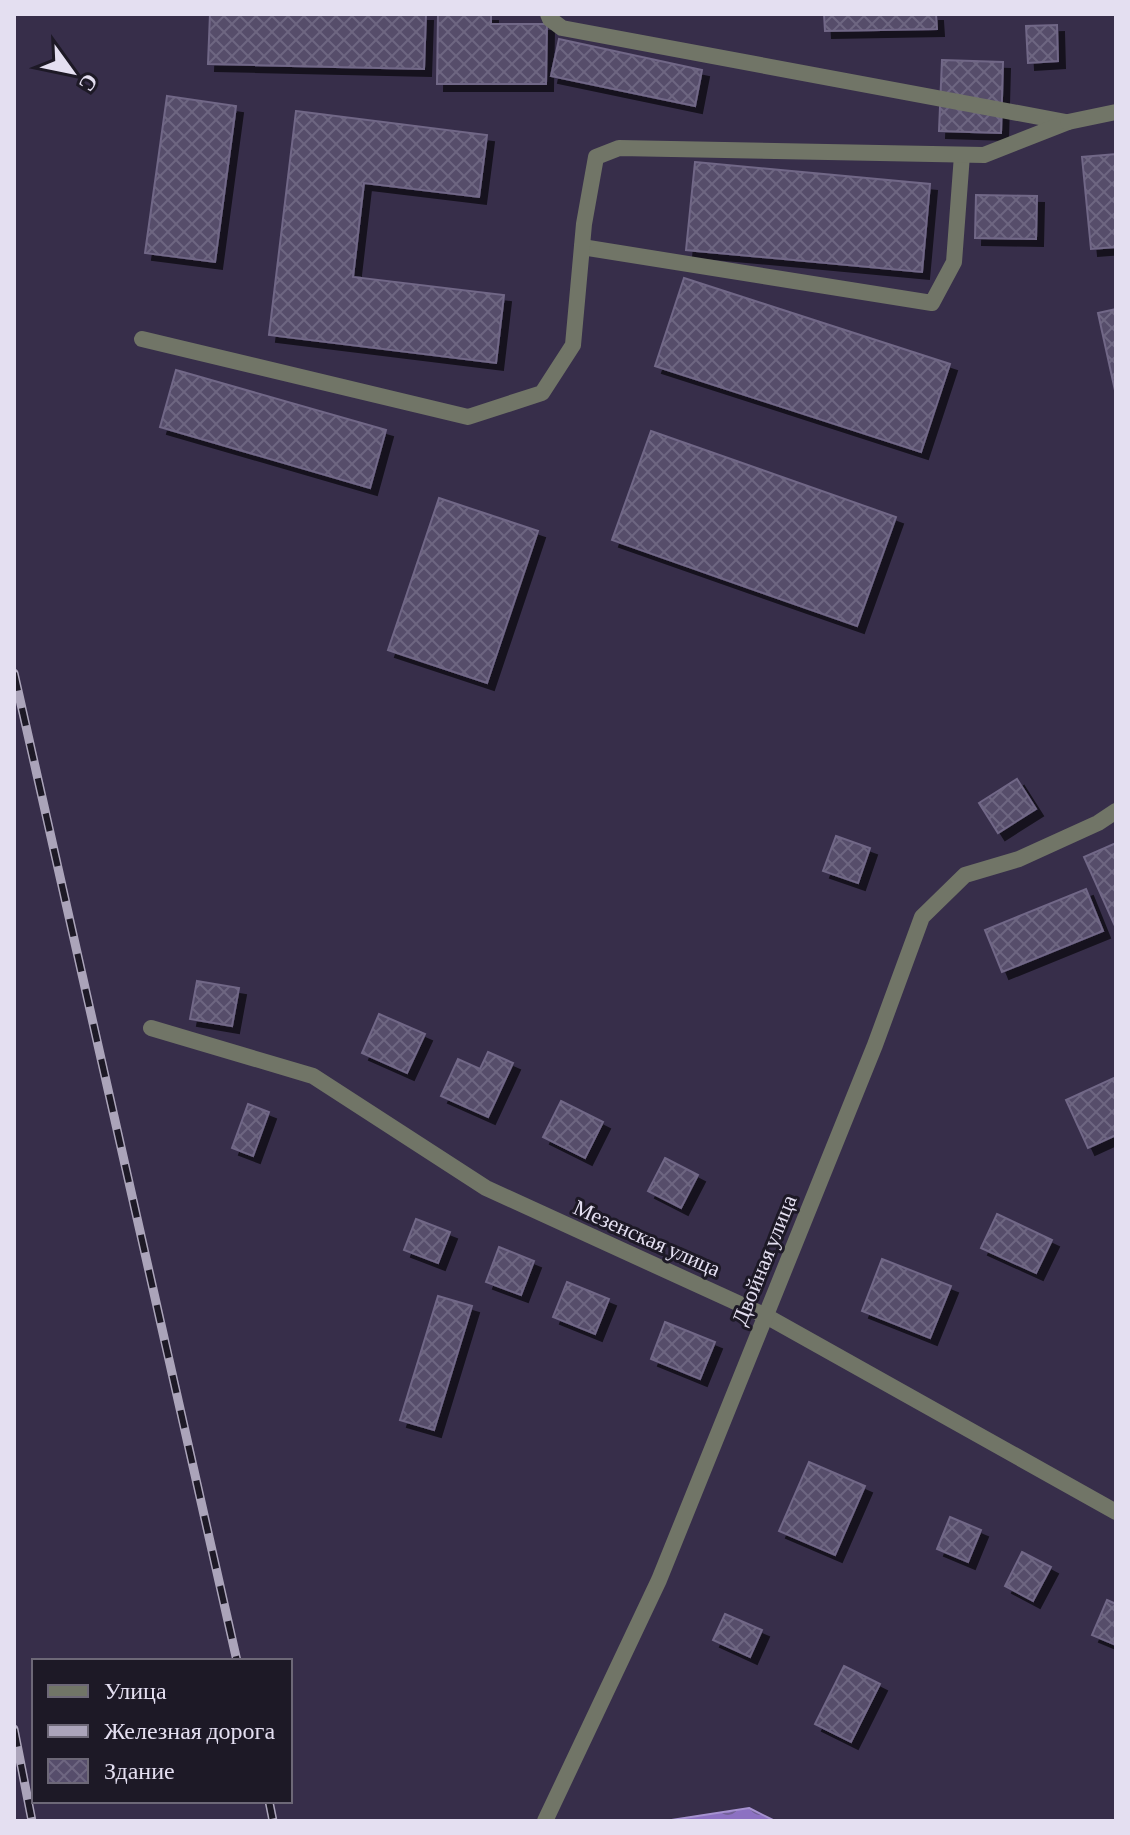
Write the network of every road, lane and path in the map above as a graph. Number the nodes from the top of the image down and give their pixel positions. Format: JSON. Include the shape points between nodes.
{"nodes":[{"id":1,"x":548,"y":14,"type":"edge"},
{"id":2,"x":1116,"y":112,"type":"edge"},
{"id":3,"x":1068,"y":122,"type":"junction"},
{"id":4,"x":962,"y":155,"type":"junction"},
{"id":5,"x":582,"y":247,"type":"junction"},
{"id":6,"x":142,"y":339,"type":"dead end"},
{"id":7,"x":1116,"y":811,"type":"edge"},
{"id":8,"x":151,"y":1028,"type":"dead end"},
{"id":9,"x":766,"y":1316,"type":"junction"},
{"id":10,"x":1116,"y":1512,"type":"edge"},
{"id":11,"x":545,"y":1821,"type":"edge"}],
"edges":[{"from":1,"to":3,"type":"street","via":[[562,28]]},
{"from":2,"to":3,"type":"street"},
{"from":3,"to":4,"type":"street","via":[[984,155]]},
{"from":4,"to":5,"type":"street","via":[[619,148],[596,157]]},
{"from":4,"to":5,"type":"street","via":[[954,262],[932,303]]},
{"from":5,"to":6,"type":"street","via":[[573,345],[542,393],[468,417]]},
{"from":7,"to":9,"type":"street","name":"Двойная улица","via":[[1019,859],[965,875],[922,917]]},
{"from":8,"to":9,"type":"street","name":"Мезенская улица","via":[[313,1076],[486,1188]]},
{"from":9,"to":10,"type":"street","name":"Мезенская улица"},
{"from":9,"to":11,"type":"street","name":"Двойная улица","via":[[659,1580]]}]}
